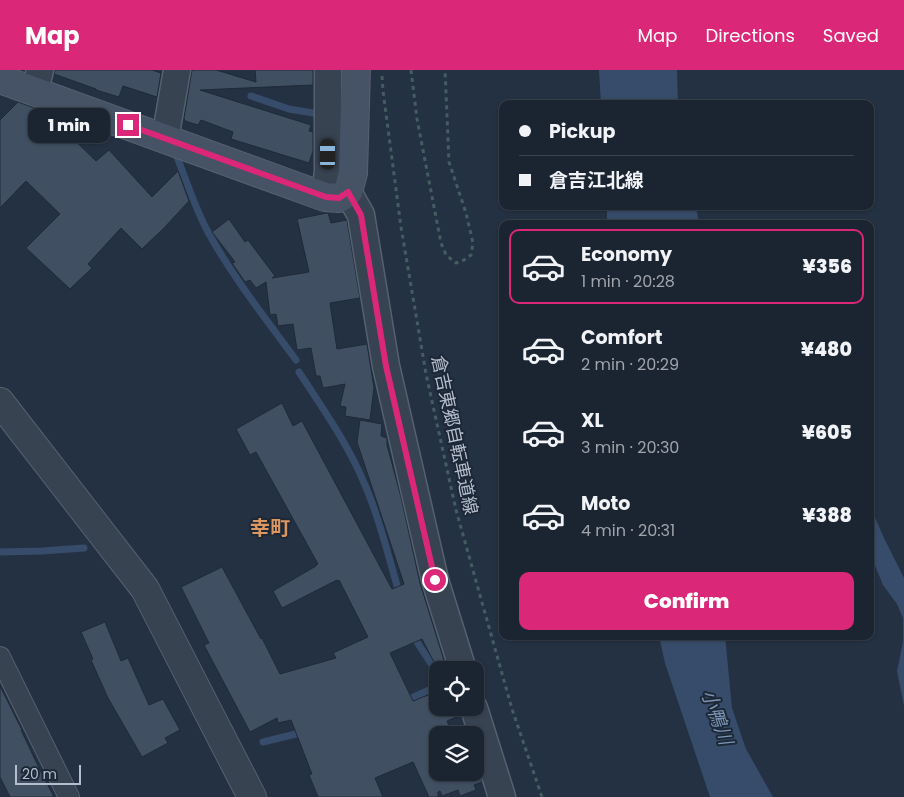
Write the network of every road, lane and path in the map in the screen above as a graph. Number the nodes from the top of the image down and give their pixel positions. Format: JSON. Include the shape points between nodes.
{"nodes":[{"id":1,"x":177,"y":70,"type":"edge"},
{"id":2,"x":328,"y":70,"type":"edge"},
{"id":3,"x":356,"y":70,"type":"edge"},
{"id":4,"x":382,"y":70,"type":"edge"},
{"id":5,"x":411,"y":70,"type":"edge"},
{"id":6,"x":445,"y":70,"type":"edge"},
{"id":7,"x":0,"y":79,"type":"edge"},
{"id":8,"x":38,"y":81,"type":"edge"},
{"id":9,"x":165,"y":139,"type":"junction"},
{"id":10,"x":337,"y":195,"type":"junction"},
{"id":11,"x":0,"y":402,"type":"edge"},
{"id":12,"x":0,"y":658,"type":"edge"},
{"id":13,"x":460,"y":661,"type":"edge"},
{"id":14,"x":477,"y":716,"type":"edge"},
{"id":15,"x":69,"y":797,"type":"edge"},
{"id":16,"x":252,"y":797,"type":"edge"},
{"id":17,"x":502,"y":797,"type":"edge"},
{"id":18,"x":542,"y":797,"type":"edge"}],
"edges":[{"from":1,"to":9,"type":"street"},
{"from":2,"to":10,"type":"street","via":[[328,171]]},
{"from":3,"to":10,"type":"main road","via":[[353,173]]},
{"from":4,"to":18,"type":"path","name":"倉吉東郷自転車道線","via":[[401,227],[426,374],[456,510],[512,709]]},
{"from":5,"to":6,"type":"path","via":[[441,244],[446,255],[456,263],[471,255],[473,243],[449,162]]},
{"from":7,"to":8,"type":"main road"},
{"from":8,"to":9,"type":"main road"},
{"from":9,"to":10,"type":"main road"},
{"from":10,"to":13,"type":"street","via":[[361,215],[386,366],[435,580]]},
{"from":11,"to":16,"type":"street","via":[[145,589]]},
{"from":12,"to":15,"type":"street"},
{"from":14,"to":17,"type":"street"}]}
